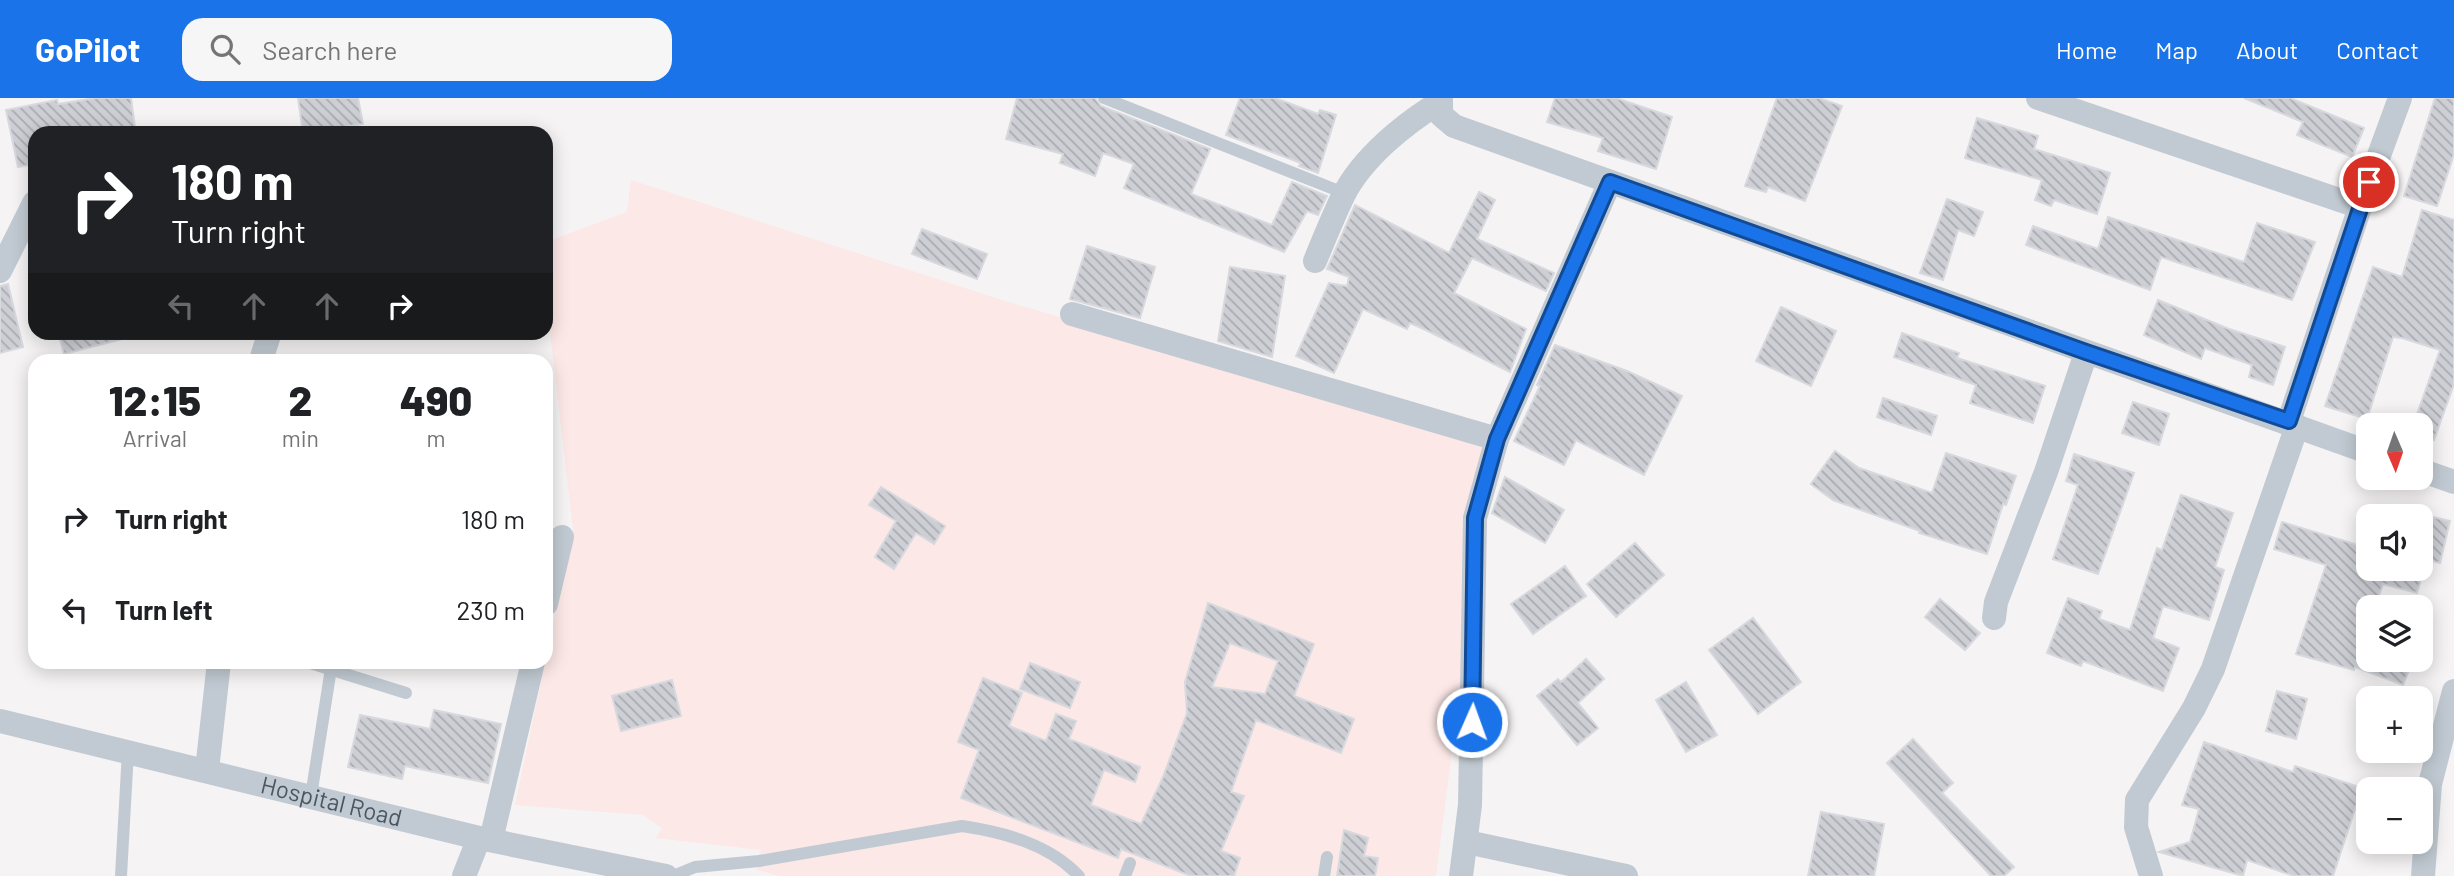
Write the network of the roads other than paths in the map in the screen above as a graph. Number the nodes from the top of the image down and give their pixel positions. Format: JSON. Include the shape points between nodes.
{"nodes":[{"id":1,"x":1104,"y":98,"type":"edge"},
{"id":2,"x":2038,"y":98,"type":"edge"},
{"id":3,"x":2400,"y":98,"type":"edge"},
{"id":4,"x":1440,"y":100,"type":"edge"},
{"id":5,"x":1610,"y":182,"type":"junction"},
{"id":6,"x":1344,"y":193,"type":"junction"},
{"id":7,"x":2360,"y":207,"type":"junction"},
{"id":8,"x":28,"y":215,"type":"edge"},
{"id":9,"x":1315,"y":261,"type":"dead end"},
{"id":10,"x":0,"y":271,"type":"edge"},
{"id":11,"x":1072,"y":314,"type":"dead end"},
{"id":12,"x":2086,"y":352,"type":"junction"},
{"id":13,"x":2293,"y":424,"type":"junction"},
{"id":14,"x":1497,"y":439,"type":"junction"},
{"id":15,"x":2356,"y":448,"type":"edge"},
{"id":16,"x":2433,"y":475,"type":"edge"},
{"id":17,"x":2454,"y":482,"type":"edge"},
{"id":18,"x":562,"y":537,"type":"dead end"},
{"id":19,"x":553,"y":575,"type":"edge"},
{"id":20,"x":1994,"y":618,"type":"dead end"},
{"id":21,"x":218,"y":669,"type":"edge"},
{"id":22,"x":331,"y":669,"type":"edge"},
{"id":23,"x":343,"y":669,"type":"edge"},
{"id":24,"x":531,"y":669,"type":"edge"},
{"id":25,"x":2454,"y":691,"type":"edge"},
{"id":26,"x":406,"y":693,"type":"dead end"},
{"id":27,"x":0,"y":721,"type":"edge"},
{"id":28,"x":128,"y":751,"type":"junction"},
{"id":29,"x":207,"y":770,"type":"junction"},
{"id":30,"x":311,"y":796,"type":"junction"},
{"id":31,"x":485,"y":839,"type":"junction"},
{"id":32,"x":1467,"y":842,"type":"junction"},
{"id":33,"x":1327,"y":857,"type":"dead end"},
{"id":34,"x":121,"y":876,"type":"edge"},
{"id":35,"x":464,"y":876,"type":"edge"},
{"id":36,"x":666,"y":876,"type":"edge"},
{"id":37,"x":673,"y":876,"type":"edge"},
{"id":38,"x":1079,"y":876,"type":"edge"},
{"id":39,"x":1324,"y":876,"type":"edge"},
{"id":40,"x":1461,"y":876,"type":"edge"},
{"id":41,"x":1626,"y":876,"type":"edge"},
{"id":42,"x":2151,"y":876,"type":"edge"},
{"id":43,"x":2423,"y":876,"type":"edge"}],
"edges":[{"from":1,"to":6,"type":"lane"},
{"from":2,"to":7,"type":"street"},
{"from":3,"to":7,"type":"street"},
{"from":4,"to":5,"type":"street","via":[[1441,115],[1454,126]]},
{"from":4,"to":6,"type":"street","via":[[1382,146]]},
{"from":5,"to":12,"type":"street"},
{"from":5,"to":14,"type":"street"},
{"from":6,"to":9,"type":"street"},
{"from":7,"to":13,"type":"street"},
{"from":8,"to":10,"type":"street"},
{"from":11,"to":14,"type":"street"},
{"from":12,"to":13,"type":"street"},
{"from":12,"to":20,"type":"street"},
{"from":13,"to":15,"type":"street"},
{"from":13,"to":42,"type":"street","via":[[2213,669],[2137,800],[2136,827]]},
{"from":14,"to":32,"type":"street","via":[[1475,518]]},
{"from":16,"to":17,"type":"street"},
{"from":18,"to":19,"type":"street"},
{"from":21,"to":29,"type":"street"},
{"from":22,"to":30,"type":"lane"},
{"from":23,"to":26,"type":"lane"},
{"from":24,"to":31,"type":"street"},
{"from":25,"to":43,"type":"street","via":[[2430,784]]},
{"from":27,"to":28,"type":"street","name":"Hospital Road"},
{"from":28,"to":29,"type":"street","name":"Hospital Road"},
{"from":28,"to":34,"type":"lane"},
{"from":29,"to":30,"type":"street","name":"Hospital Road"},
{"from":30,"to":31,"type":"street","name":"Hospital Road"},
{"from":31,"to":35,"type":"street"},
{"from":31,"to":36,"type":"street","name":"Hospital Road"},
{"from":32,"to":40,"type":"street"},
{"from":32,"to":41,"type":"street"},
{"from":33,"to":39,"type":"lane"},
{"from":37,"to":38,"type":"lane","via":[[695,867],[759,861],[962,826],[995,831],[1043,849]]}]}
